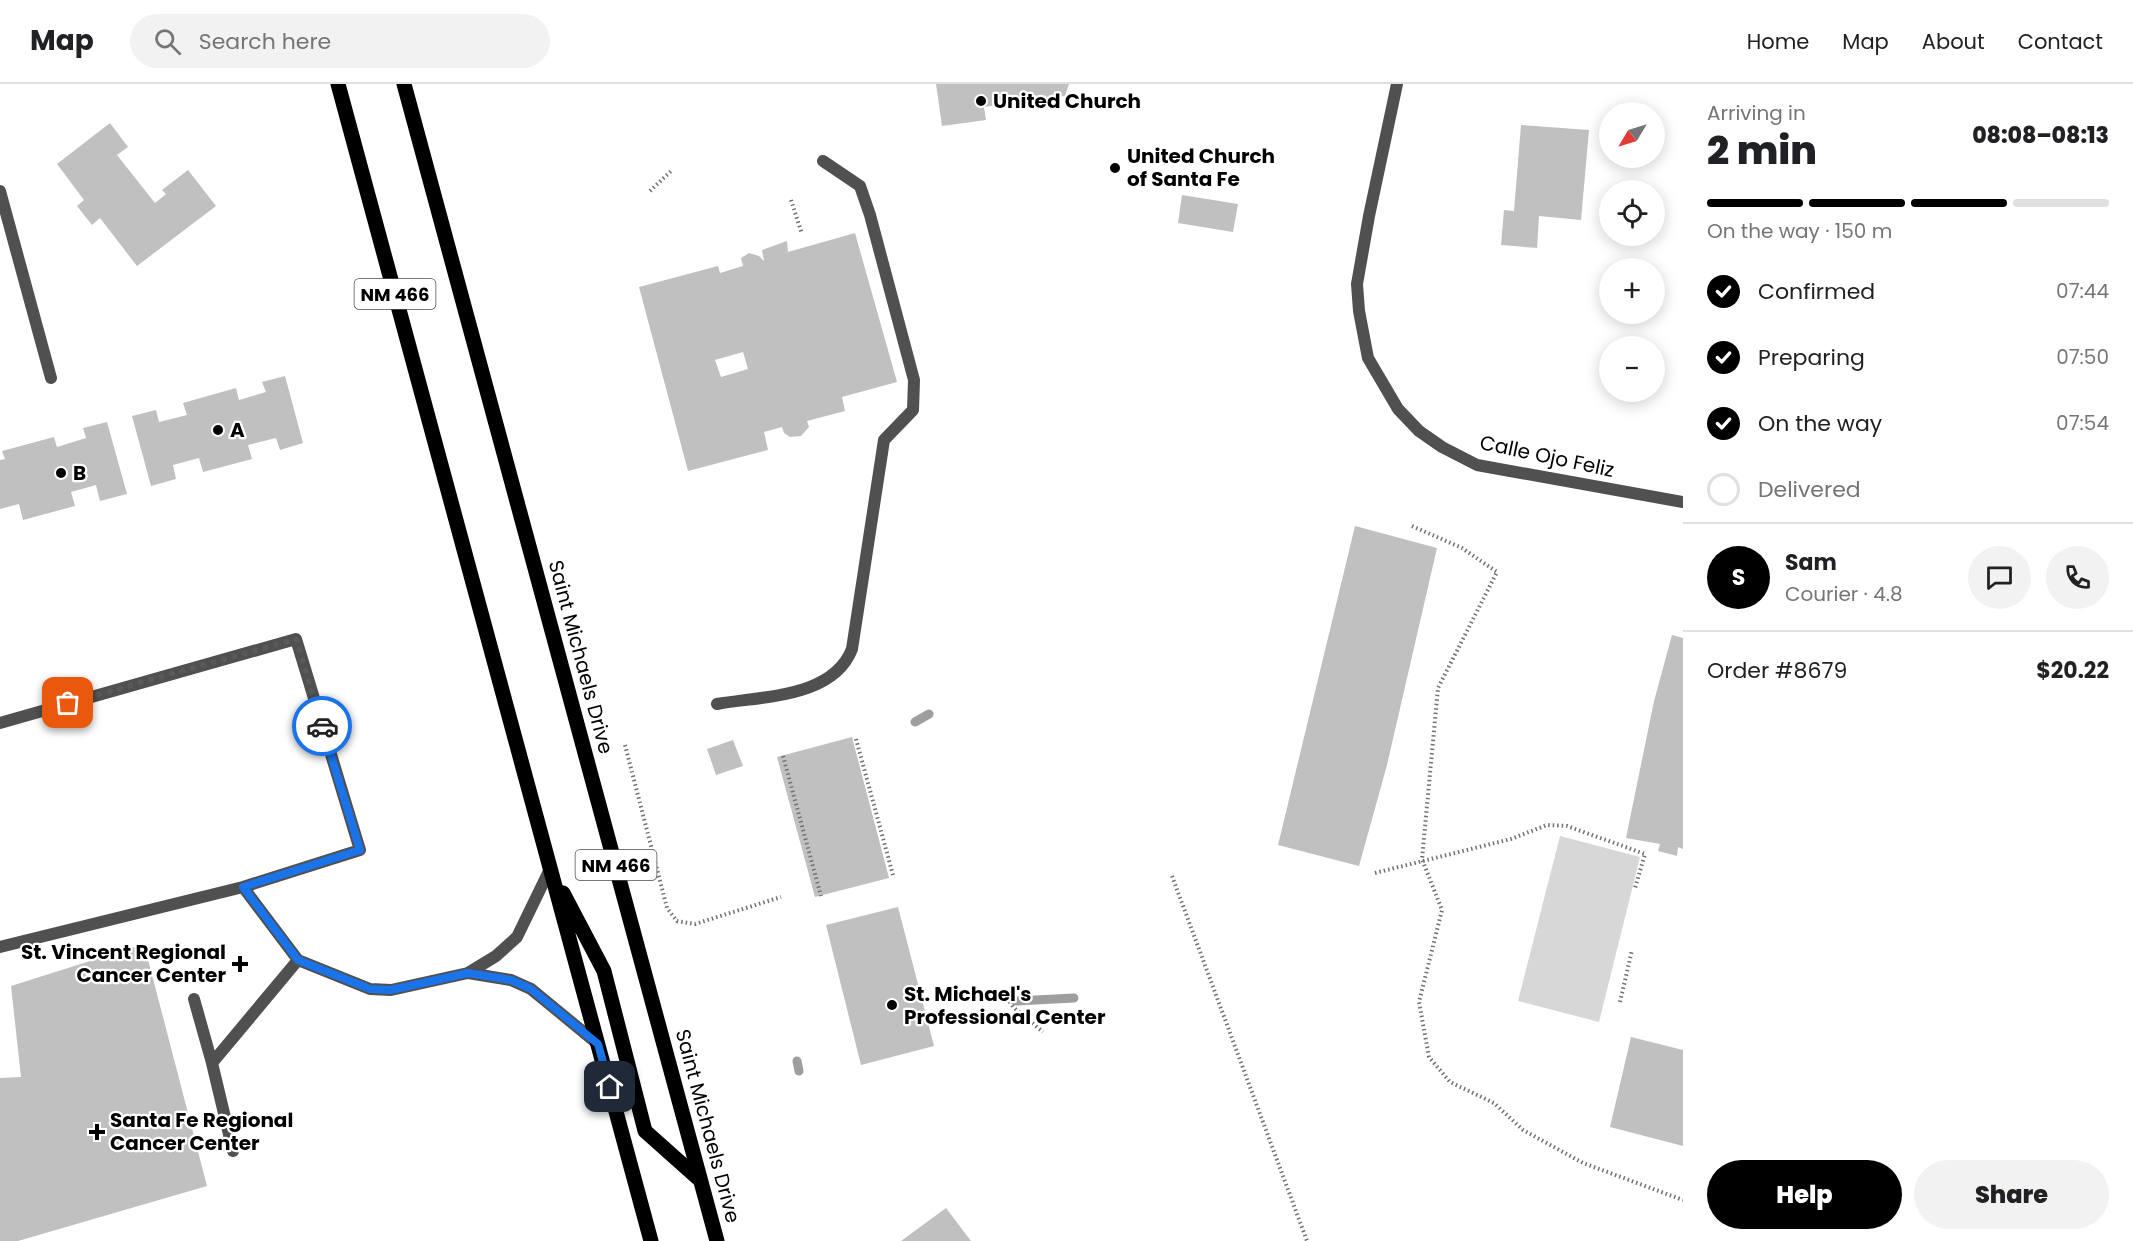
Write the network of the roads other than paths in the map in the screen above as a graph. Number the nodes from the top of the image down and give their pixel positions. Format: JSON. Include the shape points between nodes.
{"nodes":[{"id":1,"x":338,"y":84,"type":"edge"},
{"id":2,"x":404,"y":84,"type":"edge"},
{"id":3,"x":1397,"y":84,"type":"edge"},
{"id":4,"x":824,"y":161,"type":"dead end"},
{"id":5,"x":0,"y":191,"type":"edge"},
{"id":6,"x":51,"y":378,"type":"dead end"},
{"id":7,"x":1683,"y":502,"type":"edge"},
{"id":8,"x":717,"y":704,"type":"dead end"},
{"id":9,"x":0,"y":723,"type":"edge"},
{"id":10,"x":550,"y":869,"type":"junction"},
{"id":11,"x":243,"y":887,"type":"junction"},
{"id":12,"x":0,"y":947,"type":"edge"},
{"id":13,"x":298,"y":960,"type":"junction"},
{"id":14,"x":468,"y":973,"type":"junction"},
{"id":15,"x":194,"y":999,"type":"dead end"},
{"id":16,"x":598,"y":1044,"type":"junction"},
{"id":17,"x":212,"y":1063,"type":"junction"},
{"id":18,"x":233,"y":1151,"type":"dead end"},
{"id":19,"x":700,"y":1180,"type":"junction"},
{"id":20,"x":651,"y":1241,"type":"edge"},
{"id":21,"x":717,"y":1241,"type":"edge"}],
"edges":[{"from":1,"to":10,"type":"main road","number":"NM 466"},
{"from":2,"to":19,"type":"main road","name":"Saint Michaels Drive","number":"NM 466"},
{"from":3,"to":7,"type":"street","name":"Calle Ojo Feliz","via":[[1357,284],[1368,358],[1398,409],[1419,431],[1477,465]]},
{"from":4,"to":8,"type":"street","via":[[860,186],[914,380],[913,410],[884,440],[852,649],[842,668],[809,689]]},
{"from":5,"to":6,"type":"street"},
{"from":9,"to":11,"type":"street","via":[[296,639],[360,850]]},
{"from":10,"to":14,"type":"street","via":[[517,938]]},
{"from":10,"to":16,"type":"main road","number":"NM 466"},
{"from":10,"to":19,"type":"main road","via":[[604,971],[645,1131]]},
{"from":11,"to":12,"type":"street"},
{"from":11,"to":13,"type":"street"},
{"from":13,"to":14,"type":"street","via":[[370,989],[391,990]]},
{"from":13,"to":17,"type":"street"},
{"from":14,"to":16,"type":"street","via":[[511,980],[531,989]]},
{"from":15,"to":17,"type":"street"},
{"from":16,"to":20,"type":"main road","number":"NM 466"},
{"from":17,"to":18,"type":"street"},
{"from":19,"to":21,"type":"main road","name":"Saint Michaels Drive","number":"NM 466"}]}
